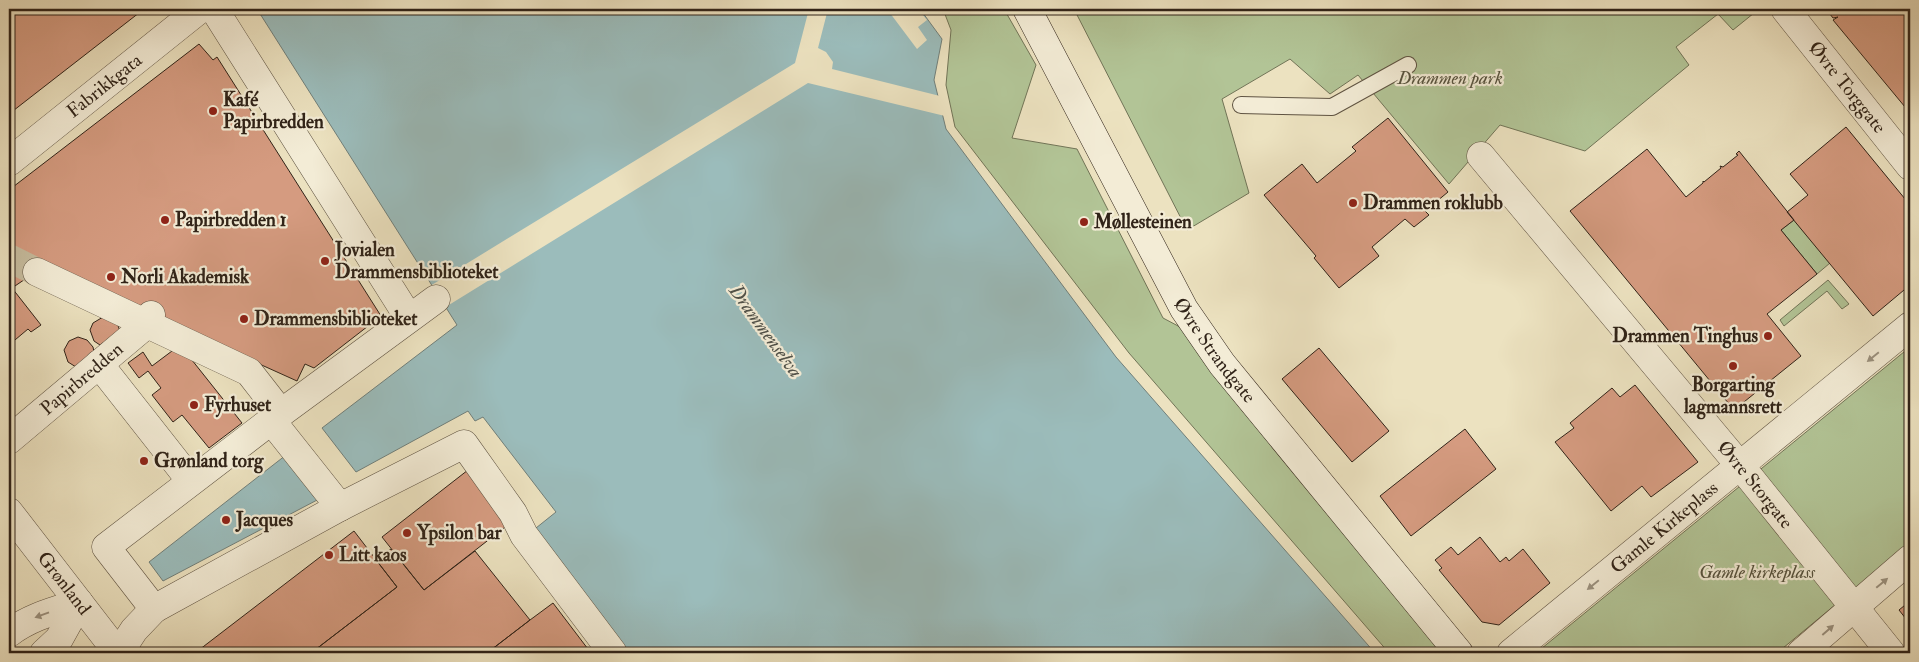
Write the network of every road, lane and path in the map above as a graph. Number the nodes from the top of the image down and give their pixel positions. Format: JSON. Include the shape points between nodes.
{"nodes":[{"id":1,"x":200,"y":9,"type":"edge"},
{"id":2,"x":214,"y":9,"type":"edge"},
{"id":3,"x":1027,"y":9,"type":"edge"},
{"id":4,"x":1785,"y":9,"type":"edge"},
{"id":5,"x":1408,"y":65,"type":"dead end"},
{"id":6,"x":1241,"y":105,"type":"dead end"},
{"id":7,"x":1482,"y":156,"type":"dead end"},
{"id":8,"x":9,"y":162,"type":"edge"},
{"id":9,"x":1910,"y":166,"type":"edge"},
{"id":10,"x":37,"y":272,"type":"tunnel mouth"},
{"id":11,"x":436,"y":299,"type":"dead end"},
{"id":12,"x":409,"y":318,"type":"junction"},
{"id":13,"x":149,"y":320,"type":"junction"},
{"id":14,"x":1910,"y":326,"type":"edge"},
{"id":15,"x":99,"y":364,"type":"junction"},
{"id":16,"x":276,"y":416,"type":"junction"},
{"id":17,"x":9,"y":440,"type":"edge"},
{"id":18,"x":1739,"y":466,"type":"junction"},
{"id":19,"x":191,"y":481,"type":"junction"},
{"id":20,"x":340,"y":507,"type":"junction"},
{"id":21,"x":9,"y":512,"type":"edge"},
{"id":22,"x":1910,"y":560,"type":"edge"},
{"id":23,"x":79,"y":603,"type":"junction"},
{"id":24,"x":1854,"y":607,"type":"junction"},
{"id":25,"x":154,"y":609,"type":"junction"},
{"id":26,"x":9,"y":633,"type":"edge"},
{"id":27,"x":44,"y":653,"type":"edge"},
{"id":28,"x":119,"y":653,"type":"edge"},
{"id":29,"x":613,"y":653,"type":"edge"},
{"id":30,"x":1459,"y":653,"type":"edge"},
{"id":31,"x":1511,"y":653,"type":"edge"},
{"id":32,"x":1801,"y":653,"type":"edge"},
{"id":33,"x":1891,"y":653,"type":"edge"}],
"edges":[{"from":1,"to":8,"type":"street","name":"Fabrikkgata"},
{"from":2,"to":12,"type":"street","via":[[365,269]]},
{"from":3,"to":30,"type":"street","name":"Øvre Strandgate","via":[[1184,309],[1222,364]]},
{"from":4,"to":9,"type":"street","name":"Øvre Torggate"},
{"from":5,"to":6,"type":"lane","via":[[1332,107]]},
{"from":7,"to":18,"type":"street","name":"Øvre Storgate"},
{"from":10,"to":13,"type":"street"},
{"from":11,"to":12,"type":"street"},
{"from":12,"to":16,"type":"street"},
{"from":13,"to":15,"type":"street","name":"Papirbredden"},
{"from":13,"to":16,"type":"street","via":[[249,372]]},
{"from":14,"to":18,"type":"street","name":"Gamle Kirkeplass","one_way":true},
{"from":15,"to":17,"type":"street","name":"Papirbredden"},
{"from":15,"to":19,"type":"street"},
{"from":16,"to":19,"type":"street"},
{"from":16,"to":20,"type":"street"},
{"from":18,"to":24,"type":"street","name":"Øvre Storgate"},
{"from":18,"to":31,"type":"street","name":"Gamle Kirkeplass","one_way":true},
{"from":19,"to":25,"type":"street","via":[[106,547]]},
{"from":20,"to":25,"type":"street"},
{"from":20,"to":29,"type":"street","via":[[464,444],[513,513],[524,535]]},
{"from":21,"to":23,"type":"street","name":"Grønland"},
{"from":24,"to":22,"type":"street","one_way":true},
{"from":23,"to":26,"type":"street","one_way":true,"via":[[42,614]]},
{"from":23,"to":27,"type":"street","via":[[59,640]]},
{"from":23,"to":28,"type":"street","name":"Grønland"},
{"from":32,"to":24,"type":"street","one_way":true},
{"from":24,"to":33,"type":"street","name":"Øvre Storgate"},
{"from":25,"to":28,"type":"street","via":[[134,630]]}]}
